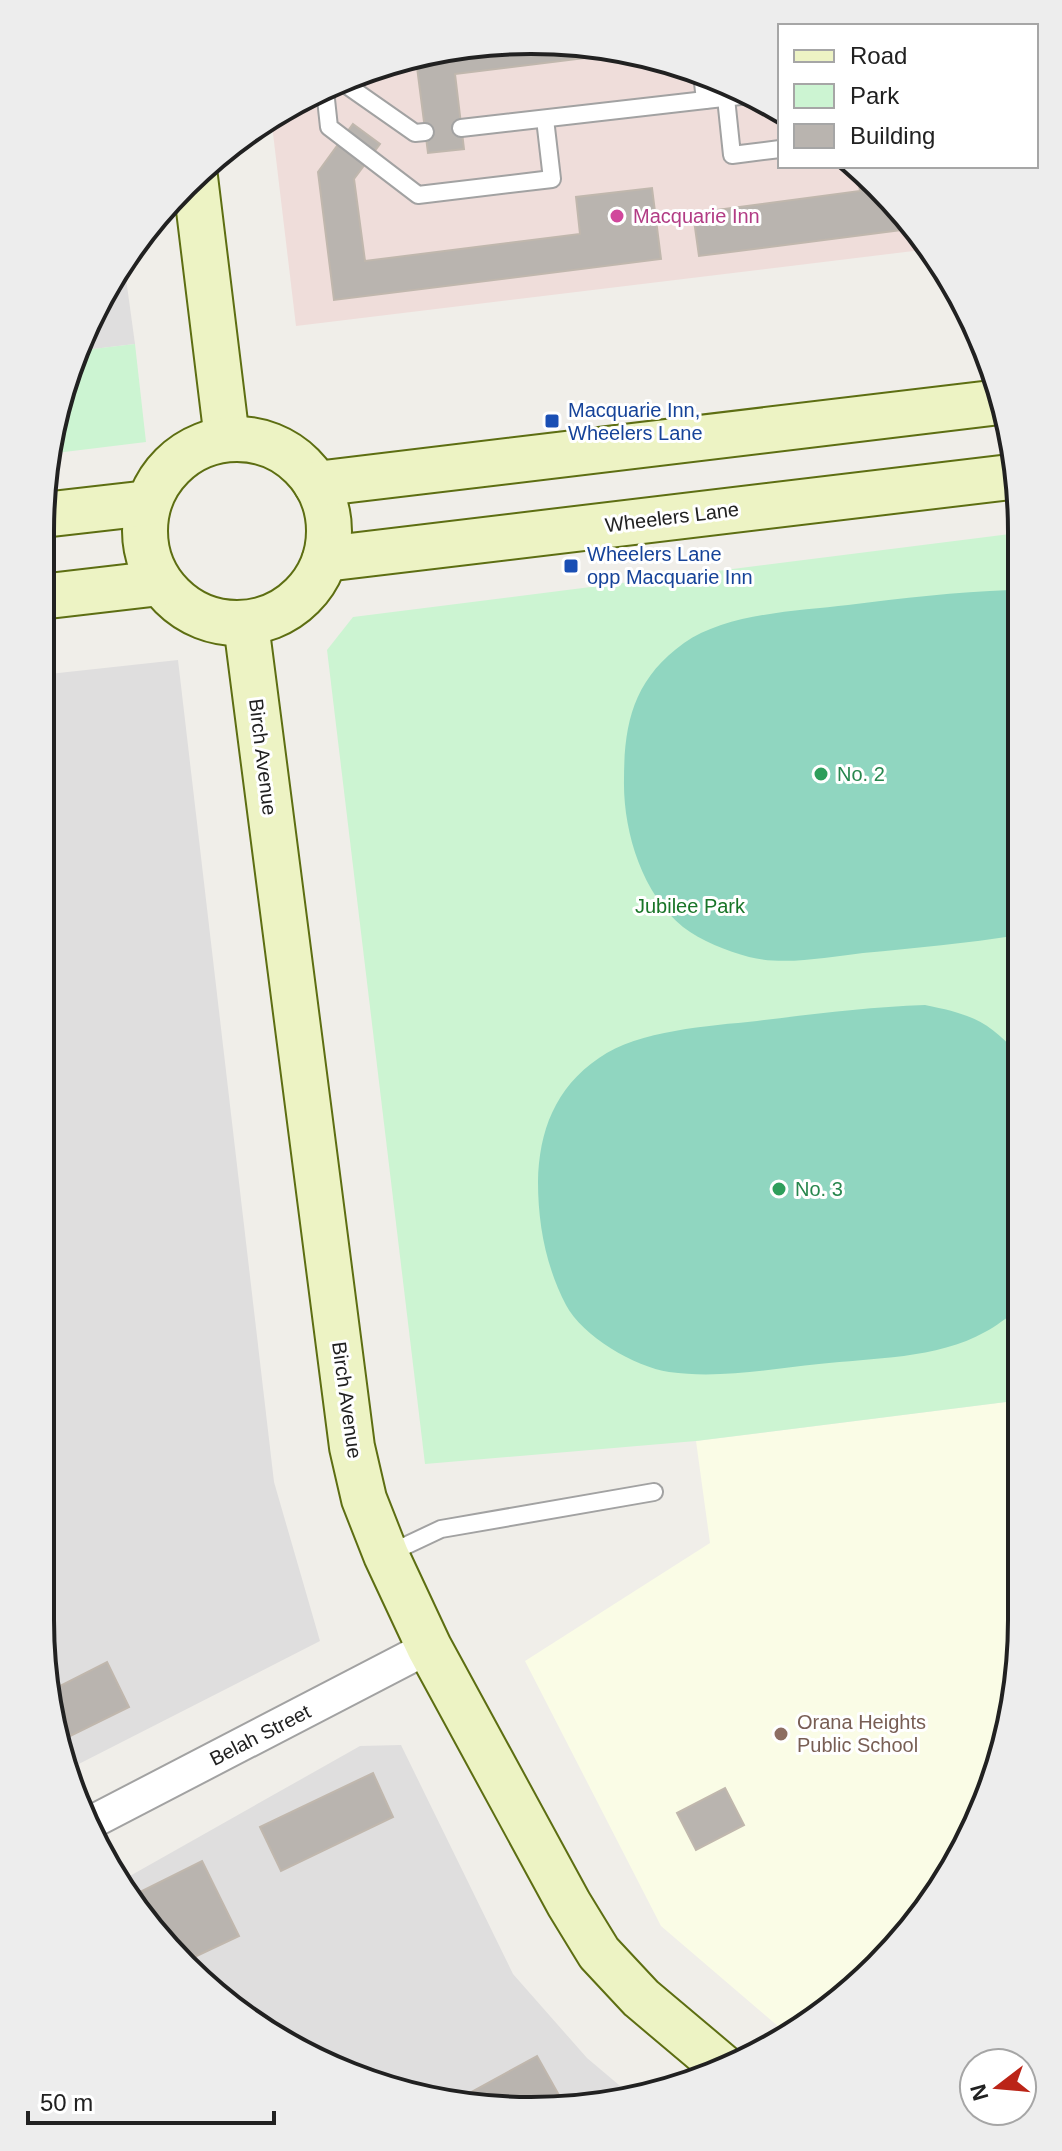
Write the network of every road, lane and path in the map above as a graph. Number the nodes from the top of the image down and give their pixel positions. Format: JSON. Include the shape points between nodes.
{"nodes":[{"id":1,"x":703,"y":86,"type":"edge"},
{"id":2,"x":352,"y":89,"type":"edge"},
{"id":3,"x":730,"y":97,"type":"edge"},
{"id":4,"x":726,"y":98,"type":"junction"},
{"id":5,"x":326,"y":100,"type":"edge"},
{"id":6,"x":705,"y":100,"type":"junction"},
{"id":7,"x":545,"y":119,"type":"junction"},
{"id":8,"x":461,"y":128,"type":"dead end"},
{"id":9,"x":425,"y":132,"type":"dead end"},
{"id":10,"x":778,"y":149,"type":"edge"},
{"id":11,"x":197,"y":191,"type":"edge"},
{"id":12,"x":991,"y":403,"type":"edge"},
{"id":13,"x":227,"y":439,"type":"junction"},
{"id":14,"x":1005,"y":478,"type":"edge"},
{"id":15,"x":316,"y":484,"type":"junction"},
{"id":16,"x":148,"y":503,"type":"junction"},
{"id":17,"x":55,"y":514,"type":"edge"},
{"id":18,"x":325,"y":559,"type":"junction"},
{"id":19,"x":160,"y":583,"type":"junction"},
{"id":20,"x":54,"y":595,"type":"edge"},
{"id":21,"x":246,"y":624,"type":"junction"},
{"id":22,"x":654,"y":1492,"type":"dead end"},
{"id":23,"x":386,"y":1555,"type":"junction"},
{"id":24,"x":429,"y":1647,"type":"junction"},
{"id":25,"x":97,"y":1819,"type":"edge"},
{"id":26,"x":715,"y":2060,"type":"edge"}],
"edges":[{"from":1,"to":6,"type":"lane"},
{"from":2,"to":9,"type":"lane","via":[[415,133]]},
{"from":3,"to":4,"type":"lane"},
{"from":4,"to":6,"type":"lane"},
{"from":4,"to":10,"type":"lane","via":[[732,155]]},
{"from":5,"to":7,"type":"lane","via":[[329,127],[418,195],[552,179]]},
{"from":6,"to":7,"type":"lane"},
{"from":7,"to":8,"type":"lane"},
{"from":11,"to":13,"type":"main road"},
{"from":12,"to":15,"type":"main road"},
{"from":13,"to":15,"type":"main road","via":[[260,442],[282,451]]},
{"from":13,"to":16,"type":"main road","via":[[200,446],[176,461]]},
{"from":14,"to":18,"type":"main road","name":"Wheelers Lane"},
{"from":15,"to":18,"type":"main road","via":[[327,508]]},
{"from":16,"to":17,"type":"main road"},
{"from":16,"to":19,"type":"main road","via":[[145,534]]},
{"from":18,"to":21,"type":"main road","via":[[314,584],[296,603]]},
{"from":19,"to":20,"type":"main road"},
{"from":19,"to":21,"type":"main road","via":[[197,615]]},
{"from":21,"to":23,"type":"main road","name":"Birch Avenue","via":[[352,1447],[364,1499]]},
{"from":22,"to":23,"type":"lane","via":[[441,1529]]},
{"from":23,"to":24,"type":"main road","name":"Birch Avenue"},
{"from":24,"to":25,"type":"street","name":"Belah Street"},
{"from":24,"to":26,"type":"main road","name":"Birch Avenue","via":[[599,1953],[641,1998]]}]}
